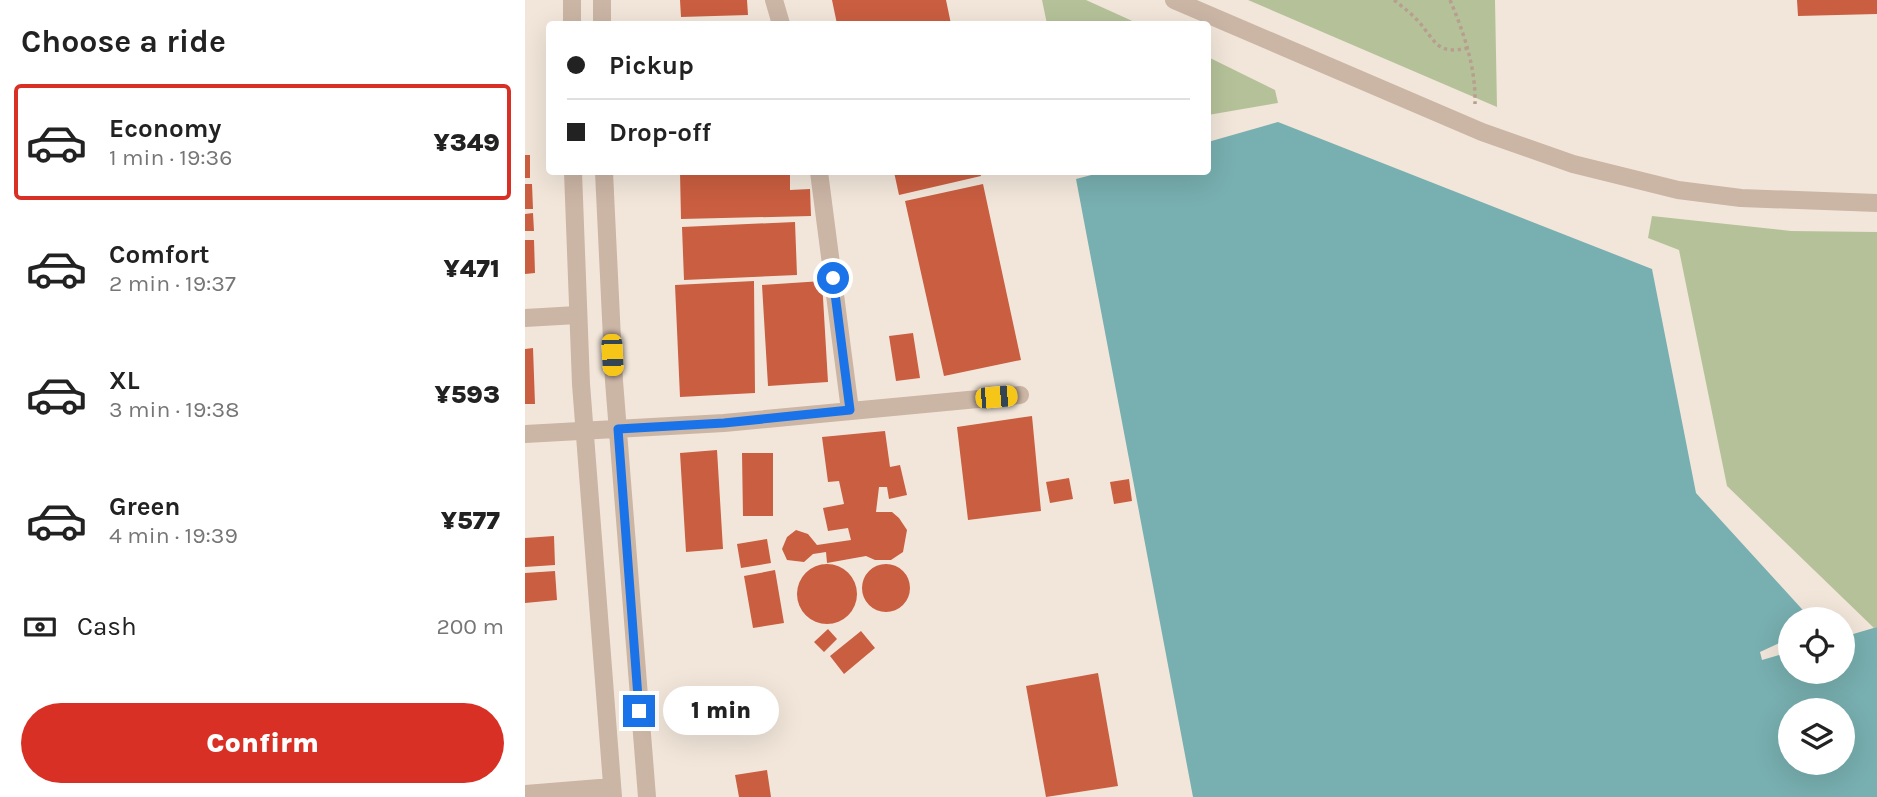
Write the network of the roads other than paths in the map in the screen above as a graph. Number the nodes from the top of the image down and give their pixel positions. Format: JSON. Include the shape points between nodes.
{"nodes":[{"id":1,"x":572,"y":0,"type":"edge"},
{"id":2,"x":602,"y":0,"type":"edge"},
{"id":3,"x":774,"y":0,"type":"edge"},
{"id":4,"x":1174,"y":0,"type":"edge"},
{"id":5,"x":572,"y":21,"type":"edge"},
{"id":6,"x":602,"y":21,"type":"edge"},
{"id":7,"x":780,"y":21,"type":"edge"},
{"id":8,"x":572,"y":175,"type":"edge"},
{"id":9,"x":604,"y":175,"type":"edge"},
{"id":10,"x":819,"y":175,"type":"edge"},
{"id":11,"x":1877,"y":203,"type":"edge"},
{"id":12,"x":577,"y":315,"type":"junction"},
{"id":13,"x":525,"y":318,"type":"edge"},
{"id":14,"x":1020,"y":395,"type":"dead end"},
{"id":15,"x":850,"y":410,"type":"junction"},
{"id":16,"x":618,"y":429,"type":"junction"},
{"id":17,"x":585,"y":430,"type":"junction"},
{"id":18,"x":525,"y":434,"type":"edge"},
{"id":19,"x":613,"y":792,"type":"edge"},
{"id":20,"x":525,"y":794,"type":"edge"},
{"id":21,"x":646,"y":797,"type":"edge"}],
"edges":[{"from":1,"to":5,"type":"street"},
{"from":2,"to":6,"type":"street"},
{"from":3,"to":7,"type":"street"},
{"from":4,"to":11,"type":"street","via":[[1482,132],[1573,164],[1678,190],[1729,197]]},
{"from":8,"to":12,"type":"street"},
{"from":9,"to":16,"type":"street"},
{"from":10,"to":15,"type":"street"},
{"from":12,"to":13,"type":"street"},
{"from":12,"to":17,"type":"street"},
{"from":14,"to":15,"type":"street"},
{"from":15,"to":16,"type":"street"},
{"from":16,"to":17,"type":"street"},
{"from":16,"to":21,"type":"street"},
{"from":17,"to":18,"type":"street"},
{"from":17,"to":19,"type":"street"},
{"from":19,"to":20,"type":"street"}]}
